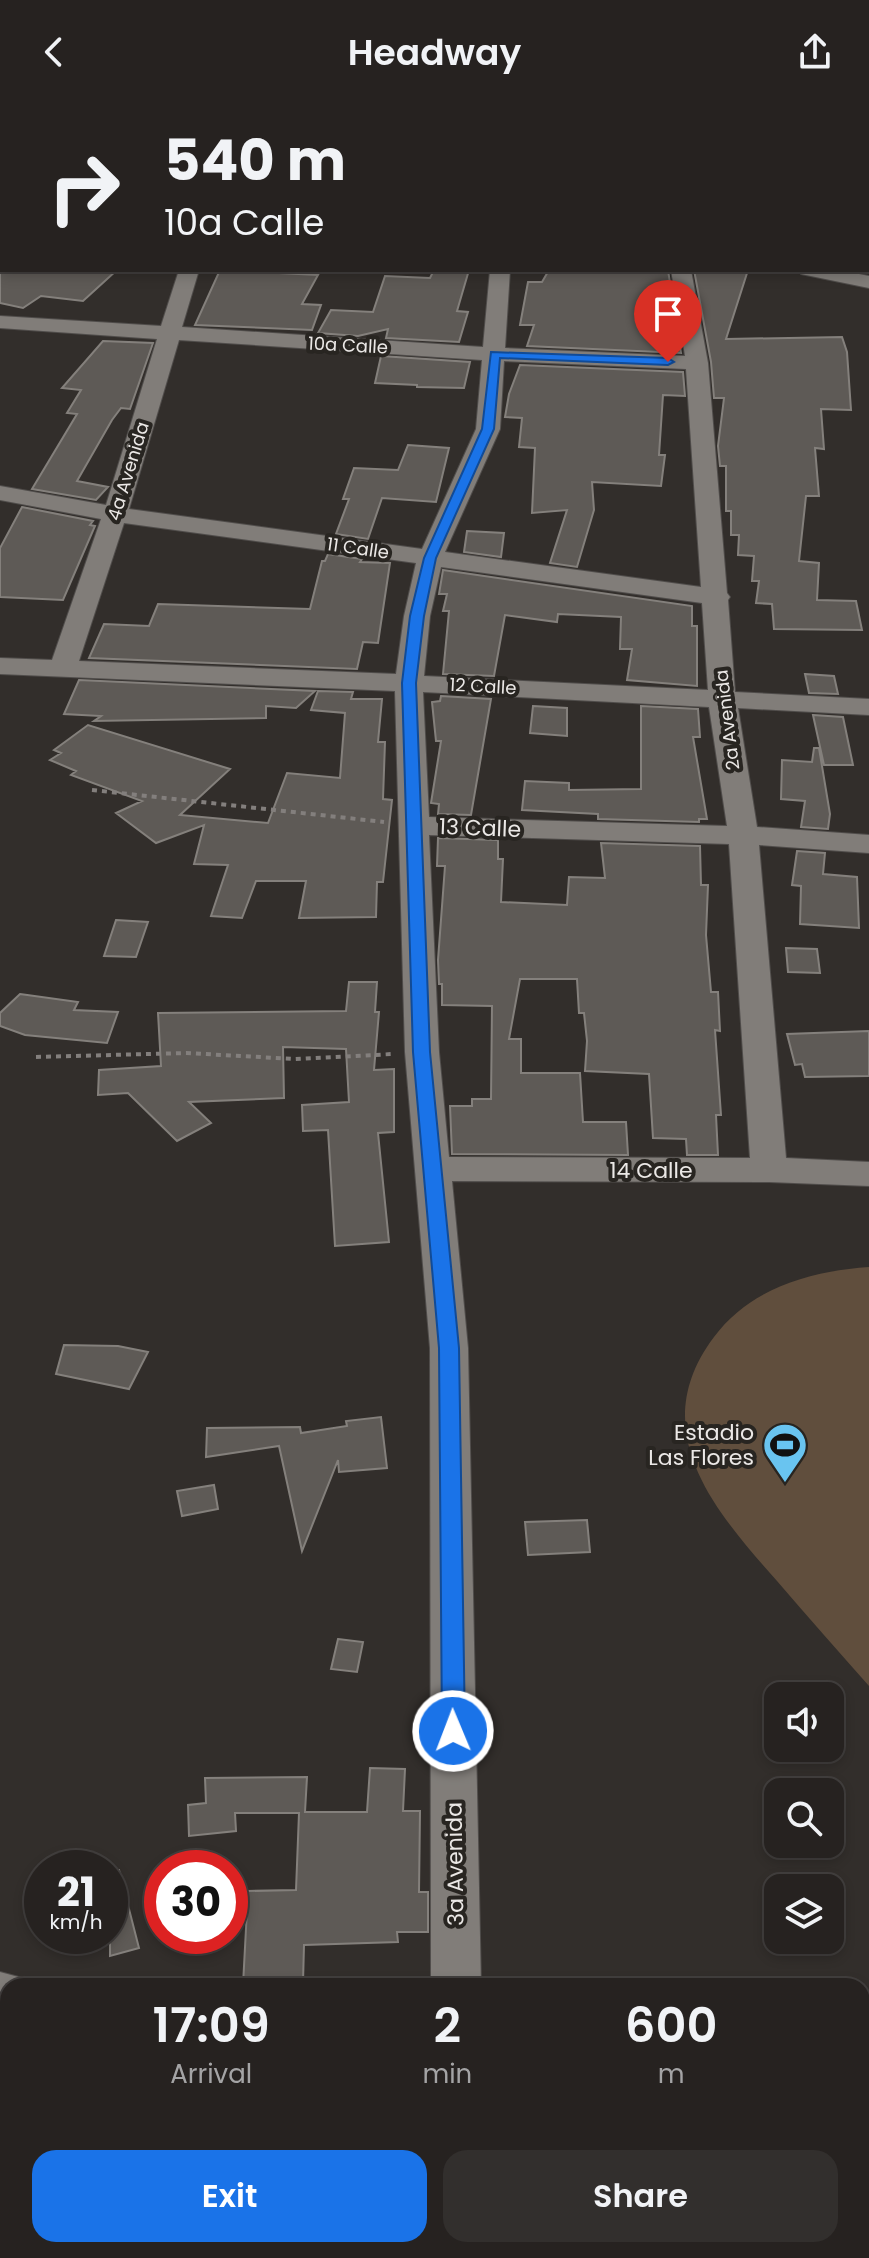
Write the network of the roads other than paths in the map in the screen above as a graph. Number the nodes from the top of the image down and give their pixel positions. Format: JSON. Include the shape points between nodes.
{"nodes":[{"id":1,"x":188,"y":272,"type":"edge"},
{"id":2,"x":500,"y":272,"type":"edge"},
{"id":3,"x":681,"y":272,"type":"edge"},
{"id":4,"x":818,"y":272,"type":"edge"},
{"id":5,"x":869,"y":282,"type":"edge"},
{"id":6,"x":0,"y":322,"type":"edge"},
{"id":7,"x":171,"y":335,"type":"junction"},
{"id":8,"x":495,"y":354,"type":"junction"},
{"id":9,"x":697,"y":363,"type":"junction"},
{"id":10,"x":0,"y":493,"type":"edge"},
{"id":11,"x":115,"y":514,"type":"junction"},
{"id":12,"x":430,"y":558,"type":"junction"},
{"id":13,"x":717,"y":597,"type":"junction"},
{"id":14,"x":0,"y":666,"type":"edge"},
{"id":15,"x":62,"y":670,"type":"junction"},
{"id":16,"x":409,"y":683,"type":"junction"},
{"id":17,"x":722,"y":698,"type":"junction"},
{"id":18,"x":869,"y":707,"type":"edge"},
{"id":19,"x":413,"y":826,"type":"junction"},
{"id":20,"x":743,"y":835,"type":"junction"},
{"id":21,"x":869,"y":844,"type":"edge"},
{"id":22,"x":433,"y":1169,"type":"junction"},
{"id":23,"x":769,"y":1170,"type":"junction"},
{"id":24,"x":869,"y":1174,"type":"edge"},
{"id":25,"x":456,"y":1978,"type":"edge"}],
"edges":[{"from":1,"to":7,"type":"street","name":"4a Avenida"},
{"from":2,"to":8,"type":"street","name":"3a Avenida"},
{"from":3,"to":9,"type":"street","name":"2a Avenida"},
{"from":4,"to":5,"type":"street"},
{"from":6,"to":7,"type":"street","name":"10a Calle"},
{"from":7,"to":8,"type":"street","name":"10a Calle"},
{"from":7,"to":11,"type":"street","name":"4a Avenida"},
{"from":8,"to":9,"type":"street","name":"10a Calle"},
{"from":8,"to":12,"type":"street","name":"3a Avenida","via":[[488,429]]},
{"from":9,"to":13,"type":"street","name":"2a Avenida"},
{"from":10,"to":11,"type":"street","name":"11 Calle"},
{"from":11,"to":12,"type":"street","name":"11 Calle"},
{"from":11,"to":15,"type":"street","name":"4a Avenida"},
{"from":12,"to":13,"type":"street","name":"11 Calle"},
{"from":12,"to":16,"type":"street","name":"3a Avenida"},
{"from":13,"to":17,"type":"street","name":"2a Avenida"},
{"from":14,"to":15,"type":"street","name":"12 Calle"},
{"from":15,"to":16,"type":"street","name":"12 Calle"},
{"from":16,"to":17,"type":"street","name":"12 Calle"},
{"from":16,"to":19,"type":"street","name":"3a Avenida"},
{"from":17,"to":18,"type":"street","name":"12 Calle"},
{"from":17,"to":20,"type":"street","name":"2a Avenida"},
{"from":19,"to":20,"type":"street","name":"13 Calle"},
{"from":19,"to":22,"type":"street","name":"3a Avenida","via":[[422,1052]]},
{"from":20,"to":21,"type":"street","name":"13 Calle"},
{"from":20,"to":23,"type":"street","name":"2a Avenida"},
{"from":22,"to":23,"type":"street","name":"14 Calle"},
{"from":22,"to":25,"type":"street","name":"3a Avenida","via":[[449,1348]]},
{"from":23,"to":24,"type":"street","name":"14 Calle"}]}
